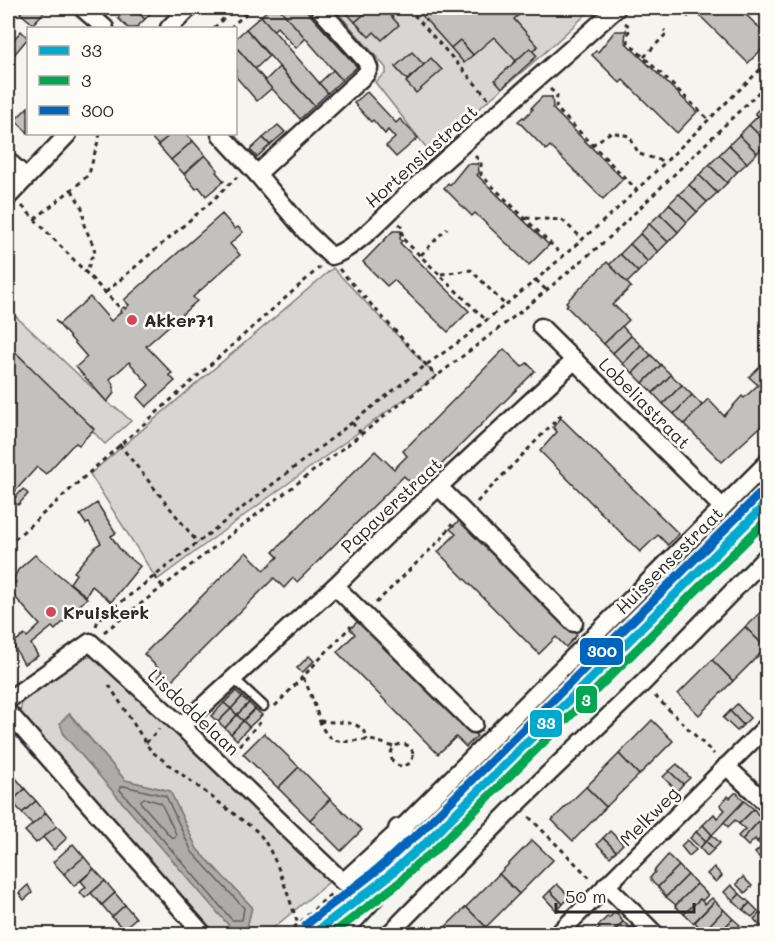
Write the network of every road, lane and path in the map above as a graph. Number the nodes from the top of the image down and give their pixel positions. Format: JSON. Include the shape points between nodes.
{"nodes":[{"id":1,"x":82,"y":8,"type":"edge"},
{"id":2,"x":189,"y":8,"type":"edge"},
{"id":3,"x":238,"y":8,"type":"edge"},
{"id":4,"x":252,"y":8,"type":"edge"},
{"id":5,"x":319,"y":8,"type":"edge"},
{"id":6,"x":408,"y":8,"type":"edge"},
{"id":7,"x":616,"y":9,"type":"edge"},
{"id":8,"x":104,"y":27,"type":"edge"},
{"id":9,"x":170,"y":27,"type":"edge"},
{"id":10,"x":215,"y":27,"type":"edge"},
{"id":11,"x":231,"y":27,"type":"edge"},
{"id":12,"x":664,"y":30,"type":"dead end"},
{"id":13,"x":644,"y":57,"type":"junction"},
{"id":14,"x":768,"y":62,"type":"edge"},
{"id":15,"x":538,"y":76,"type":"junction"},
{"id":16,"x":768,"y":82,"type":"edge"},
{"id":17,"x":499,"y":111,"type":"junction"},
{"id":18,"x":708,"y":120,"type":"junction"},
{"id":19,"x":67,"y":135,"type":"edge"},
{"id":20,"x":100,"y":135,"type":"edge"},
{"id":21,"x":221,"y":135,"type":"edge"},
{"id":22,"x":463,"y":144,"type":"junction"},
{"id":23,"x":592,"y":145,"type":"junction"},
{"id":24,"x":8,"y":161,"type":"edge"},
{"id":25,"x":666,"y":162,"type":"junction"},
{"id":26,"x":253,"y":170,"type":"junction"},
{"id":27,"x":26,"y":177,"type":"junction"},
{"id":28,"x":72,"y":190,"type":"junction"},
{"id":29,"x":637,"y":190,"type":"junction"},
{"id":30,"x":9,"y":195,"type":"edge"},
{"id":31,"x":387,"y":212,"type":"junction"},
{"id":32,"x":524,"y":218,"type":"junction"},
{"id":33,"x":35,"y":219,"type":"junction"},
{"id":34,"x":447,"y":228,"type":"dead end"},
{"id":35,"x":583,"y":239,"type":"junction"},
{"id":36,"x":331,"y":256,"type":"junction"},
{"id":37,"x":420,"y":256,"type":"junction"},
{"id":38,"x":563,"y":256,"type":"junction"},
{"id":39,"x":87,"y":273,"type":"junction"},
{"id":40,"x":439,"y":274,"type":"junction"},
{"id":41,"x":536,"y":280,"type":"junction"},
{"id":42,"x":546,"y":290,"type":"junction"},
{"id":43,"x":106,"y":292,"type":"junction"},
{"id":44,"x":506,"y":304,"type":"junction"},
{"id":45,"x":122,"y":309,"type":"dead end"},
{"id":46,"x":486,"y":320,"type":"junction"},
{"id":47,"x":540,"y":327,"type":"dead end"},
{"id":48,"x":575,"y":360,"type":"junction"},
{"id":49,"x":426,"y":365,"type":"junction"},
{"id":50,"x":437,"y":377,"type":"junction"},
{"id":51,"x":563,"y":413,"type":"dead end"},
{"id":52,"x":352,"y":423,"type":"junction"},
{"id":53,"x":362,"y":434,"type":"junction"},
{"id":54,"x":119,"y":444,"type":"junction"},
{"id":55,"x":768,"y":462,"type":"edge"},
{"id":56,"x":439,"y":487,"type":"junction"},
{"id":57,"x":768,"y":502,"type":"edge"},
{"id":58,"x":722,"y":507,"type":"junction"},
{"id":59,"x":465,"y":513,"type":"junction"},
{"id":60,"x":198,"y":543,"type":"junction"},
{"id":61,"x":8,"y":545,"type":"edge"},
{"id":62,"x":768,"y":555,"type":"edge"},
{"id":63,"x":154,"y":576,"type":"junction"},
{"id":64,"x":162,"y":586,"type":"junction"},
{"id":65,"x":335,"y":586,"type":"junction"},
{"id":66,"x":364,"y":615,"type":"junction"},
{"id":67,"x":574,"y":623,"type":"dead end"},
{"id":68,"x":90,"y":642,"type":"junction"},
{"id":69,"x":233,"y":678,"type":"junction"},
{"id":70,"x":303,"y":678,"type":"junction"},
{"id":71,"x":108,"y":683,"type":"dead end"},
{"id":72,"x":642,"y":683,"type":"junction"},
{"id":73,"x":8,"y":700,"type":"edge"},
{"id":74,"x":263,"y":706,"type":"dead end"},
{"id":75,"x":8,"y":712,"type":"edge"},
{"id":76,"x":320,"y":721,"type":"junction"},
{"id":77,"x":474,"y":724,"type":"dead end"},
{"id":78,"x":768,"y":725,"type":"edge"},
{"id":79,"x":181,"y":726,"type":"junction"},
{"id":80,"x":367,"y":740,"type":"junction"},
{"id":81,"x":395,"y":747,"type":"junction"},
{"id":82,"x":221,"y":765,"type":"junction"},
{"id":83,"x":726,"y":766,"type":"junction"},
{"id":84,"x":517,"y":805,"type":"junction"},
{"id":85,"x":768,"y":805,"type":"edge"},
{"id":86,"x":399,"y":830,"type":"junction"},
{"id":87,"x":425,"y":844,"type":"junction"},
{"id":88,"x":393,"y":872,"type":"junction"},
{"id":89,"x":343,"y":882,"type":"junction"},
{"id":90,"x":604,"y":888,"type":"junction"},
{"id":91,"x":298,"y":924,"type":"junction"},
{"id":92,"x":393,"y":933,"type":"edge"},
{"id":93,"x":203,"y":934,"type":"edge"},
{"id":94,"x":288,"y":934,"type":"edge"},
{"id":95,"x":315,"y":934,"type":"edge"},
{"id":96,"x":336,"y":934,"type":"edge"},
{"id":97,"x":358,"y":934,"type":"edge"},
{"id":98,"x":558,"y":934,"type":"edge"},
{"id":99,"x":655,"y":934,"type":"edge"}],
"edges":[{"from":1,"to":8,"type":"street"},
{"from":2,"to":9,"type":"street"},
{"from":3,"to":10,"type":"path"},
{"from":4,"to":11,"type":"path"},
{"from":5,"to":26,"type":"street","via":[[369,68]]},
{"from":6,"to":17,"type":"path"},
{"from":7,"to":13,"type":"path","via":[[628,27],[628,42]]},
{"from":7,"to":15,"type":"street","name":"Hortensiastraat"},
{"from":12,"to":13,"type":"path","via":[[667,33]]},
{"from":13,"to":18,"type":"path"},
{"from":14,"to":18,"type":"path"},
{"from":15,"to":17,"type":"street","name":"Hortensiastraat"},
{"from":15,"to":23,"type":"path","via":[[557,95],[556,108]]},
{"from":16,"to":42,"type":"path","via":[[610,237]]},
{"from":17,"to":22,"type":"street","name":"Hortensiastraat"},
{"from":18,"to":25,"type":"path"},
{"from":19,"to":27,"type":"street"},
{"from":20,"to":28,"type":"path","via":[[88,174]]},
{"from":21,"to":26,"type":"street"},
{"from":22,"to":31,"type":"street","name":"Hortensiastraat"},
{"from":22,"to":32,"type":"path","via":[[481,162],[481,175]]},
{"from":23,"to":25,"type":"path","via":[[611,132],[629,136],[639,154]]},
{"from":23,"to":29,"type":"path"},
{"from":24,"to":27,"type":"street"},
{"from":25,"to":29,"type":"path"},
{"from":26,"to":36,"type":"street"},
{"from":26,"to":43,"type":"path"},
{"from":27,"to":30,"type":"street"},
{"from":28,"to":33,"type":"path"},
{"from":28,"to":39,"type":"path","via":[[83,210],[84,225],[94,247]]},
{"from":29,"to":35,"type":"path"},
{"from":30,"to":33,"type":"path"},
{"from":31,"to":36,"type":"street","name":"Hortensiastraat","via":[[348,248]]},
{"from":31,"to":37,"type":"path","via":[[403,227],[402,238]]},
{"from":32,"to":35,"type":"path","via":[[562,220]]},
{"from":32,"to":38,"type":"path"},
{"from":33,"to":39,"type":"path"},
{"from":34,"to":37,"type":"path"},
{"from":35,"to":38,"type":"path"},
{"from":36,"to":49,"type":"path","via":[[339,270]]},
{"from":36,"to":54,"type":"path"},
{"from":37,"to":40,"type":"path"},
{"from":38,"to":41,"type":"path"},
{"from":39,"to":43,"type":"path"},
{"from":40,"to":44,"type":"path","via":[[471,270]]},
{"from":40,"to":46,"type":"path"},
{"from":41,"to":42,"type":"path"},
{"from":41,"to":44,"type":"path"},
{"from":42,"to":50,"type":"path"},
{"from":43,"to":45,"type":"path"},
{"from":44,"to":46,"type":"path"},
{"from":46,"to":49,"type":"path"},
{"from":47,"to":48,"type":"street","name":"Lobeliastraat"},
{"from":48,"to":56,"type":"street","name":"Papaverstraat"},
{"from":48,"to":58,"type":"street","name":"Lobeliastraat"},
{"from":49,"to":50,"type":"path"},
{"from":49,"to":52,"type":"path"},
{"from":50,"to":53,"type":"path"},
{"from":51,"to":59,"type":"path"},
{"from":52,"to":53,"type":"path"},
{"from":52,"to":60,"type":"path"},
{"from":53,"to":64,"type":"path"},
{"from":54,"to":60,"type":"path"},
{"from":54,"to":61,"type":"path"},
{"from":55,"to":58,"type":"street","name":"Huissensestraat"},
{"from":56,"to":59,"type":"street"},
{"from":56,"to":65,"type":"street","name":"Papaverstraat"},
{"from":57,"to":87,"type":"street","name":"Huissensestraat"},
{"from":58,"to":86,"type":"street","name":"Huissensestraat"},
{"from":59,"to":66,"type":"path"},
{"from":59,"to":67,"type":"street"},
{"from":60,"to":63,"type":"path"},
{"from":62,"to":72,"type":"street"},
{"from":63,"to":64,"type":"path"},
{"from":63,"to":68,"type":"path","via":[[98,620]]},
{"from":64,"to":68,"type":"path"},
{"from":65,"to":66,"type":"street"},
{"from":65,"to":69,"type":"street","name":"Papaverstraat"},
{"from":66,"to":70,"type":"path"},
{"from":66,"to":77,"type":"street"},
{"from":68,"to":73,"type":"street"},
{"from":68,"to":79,"type":"street","name":"Lisdoddelaan"},
{"from":69,"to":74,"type":"lane"},
{"from":69,"to":79,"type":"street","name":"Papaverstraat"},
{"from":70,"to":76,"type":"path"},
{"from":70,"to":82,"type":"path"},
{"from":71,"to":91,"type":"path","via":[[151,752],[258,832],[279,870]]},
{"from":72,"to":83,"type":"path"},
{"from":72,"to":84,"type":"street"},
{"from":75,"to":93,"type":"street"},
{"from":76,"to":80,"type":"path","via":[[355,724]]},
{"from":76,"to":80,"type":"path","via":[[333,740]]},
{"from":78,"to":83,"type":"street","name":"Melkweg"},
{"from":79,"to":82,"type":"street","name":"Lisdoddelaan"},
{"from":80,"to":81,"type":"path"},
{"from":81,"to":81,"type":"path","via":[[401,744],[411,748],[412,759],[408,764],[394,763],[391,756]]},
{"from":82,"to":89,"type":"street","name":"Lisdoddelaan"},
{"from":83,"to":85,"type":"street"},
{"from":83,"to":90,"type":"street","name":"Melkweg"},
{"from":84,"to":90,"type":"path"},
{"from":84,"to":92,"type":"street"},
{"from":86,"to":88,"type":"street"},
{"from":86,"to":89,"type":"street","name":"Huissensestraat"},
{"from":87,"to":88,"type":"street","name":"Huissensestraat"},
{"from":87,"to":97,"type":"street","name":"Huissensestraat","via":[[415,864]]},
{"from":88,"to":95,"type":"lane","name":"Huissensestraat"},
{"from":88,"to":96,"type":"street","name":"Huissensestraat","via":[[355,918]]},
{"from":89,"to":91,"type":"path"},
{"from":90,"to":98,"type":"street","name":"Melkweg"},
{"from":90,"to":99,"type":"street"},
{"from":91,"to":94,"type":"path"}]}
